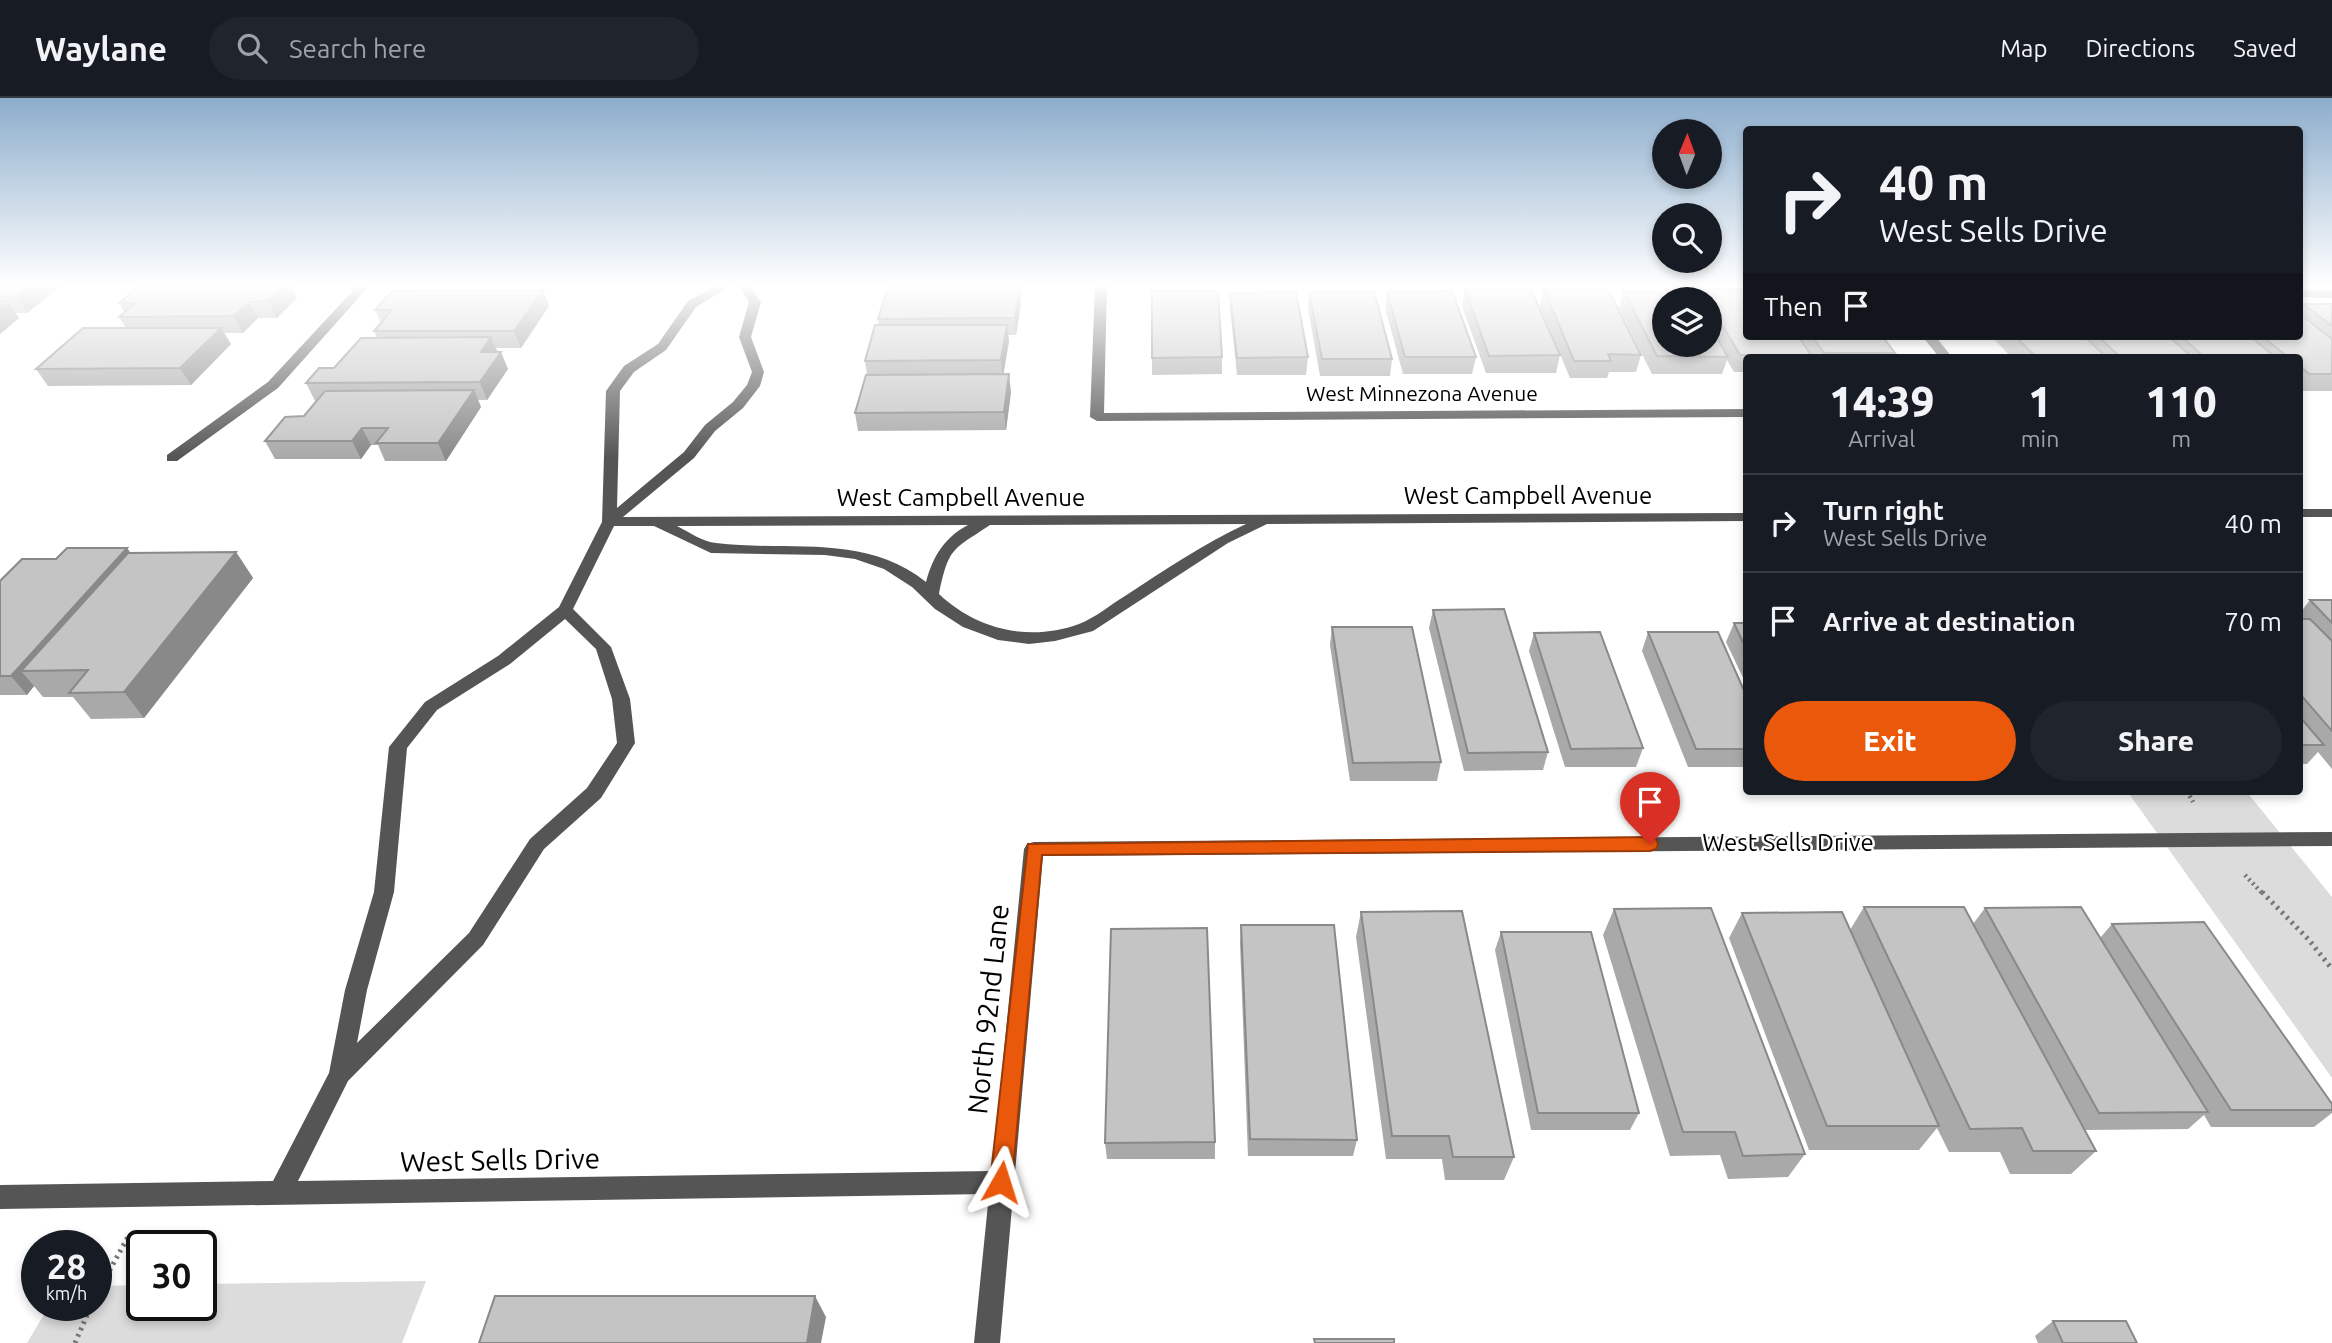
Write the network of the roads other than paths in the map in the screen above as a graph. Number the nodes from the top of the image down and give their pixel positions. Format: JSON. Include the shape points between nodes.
{"nodes":[{"id":1,"x":312,"y":342,"type":"edge"},
{"id":2,"x":665,"y":342,"type":"edge"},
{"id":3,"x":747,"y":342,"type":"edge"},
{"id":4,"x":1099,"y":342,"type":"edge"},
{"id":5,"x":1743,"y":413,"type":"edge"},
{"id":6,"x":172,"y":458,"type":"dead end"},
{"id":7,"x":2303,"y":513,"type":"edge"},
{"id":8,"x":2332,"y":513,"type":"edge"},
{"id":9,"x":1743,"y":517,"type":"edge"},
{"id":10,"x":1267,"y":519,"type":"junction"},
{"id":11,"x":991,"y":520,"type":"junction"},
{"id":12,"x":655,"y":521,"type":"junction"},
{"id":13,"x":609,"y":522,"type":"junction"},
{"id":14,"x":931,"y":595,"type":"junction"},
{"id":15,"x":565,"y":610,"type":"junction"},
{"id":16,"x":2332,"y":839,"type":"edge"},
{"id":17,"x":1034,"y":849,"type":"joint"},
{"id":18,"x":340,"y":1074,"type":"junction"},
{"id":19,"x":1001,"y":1182,"type":"junction"},
{"id":20,"x":280,"y":1193,"type":"junction"},
{"id":21,"x":0,"y":1197,"type":"edge"},
{"id":22,"x":987,"y":1343,"type":"edge"}],
"edges":[{"from":1,"to":6,"type":"street","via":[[273,385]]},
{"from":2,"to":13,"type":"street","via":[[629,369],[612,391]]},
{"from":3,"to":13,"type":"street","via":[[758,372],[753,386],[689,455]]},
{"from":4,"to":5,"type":"street","name":"West Minnezona Avenue","via":[[1097,417]]},
{"from":7,"to":8,"type":"street"},
{"from":9,"to":10,"type":"street","name":"West Campbell Avenue"},
{"from":10,"to":11,"type":"street","name":"West Campbell Avenue"},
{"from":10,"to":14,"type":"street","name":"West Campbell Avenue","via":[[1213,546],[1087,626],[1055,636],[998,635],[970,623]]},
{"from":11,"to":12,"type":"street","name":"West Campbell Avenue"},
{"from":11,"to":14,"type":"street","via":[[951,541],[937,567]]},
{"from":12,"to":13,"type":"street","name":"West Campbell Avenue"},
{"from":12,"to":14,"type":"street","name":"West Campbell Avenue","via":[[711,548],[858,555],[889,566]]},
{"from":13,"to":15,"type":"street"},
{"from":15,"to":18,"type":"street","via":[[504,660],[431,706],[398,747],[384,892],[356,989]]},
{"from":15,"to":18,"type":"street","via":[[603,647],[621,699],[626,743],[594,793],[537,844],[476,939]]},
{"from":16,"to":17,"type":"street","name":"West Sells Drive"},
{"from":17,"to":19,"type":"street","name":"North 92nd Lane"},
{"from":18,"to":20,"type":"street"},
{"from":19,"to":20,"type":"street","name":"West Sells Drive"},
{"from":19,"to":22,"type":"street","name":"North 92nd Lane"},
{"from":20,"to":21,"type":"street","name":"West Sells Drive"}]}
